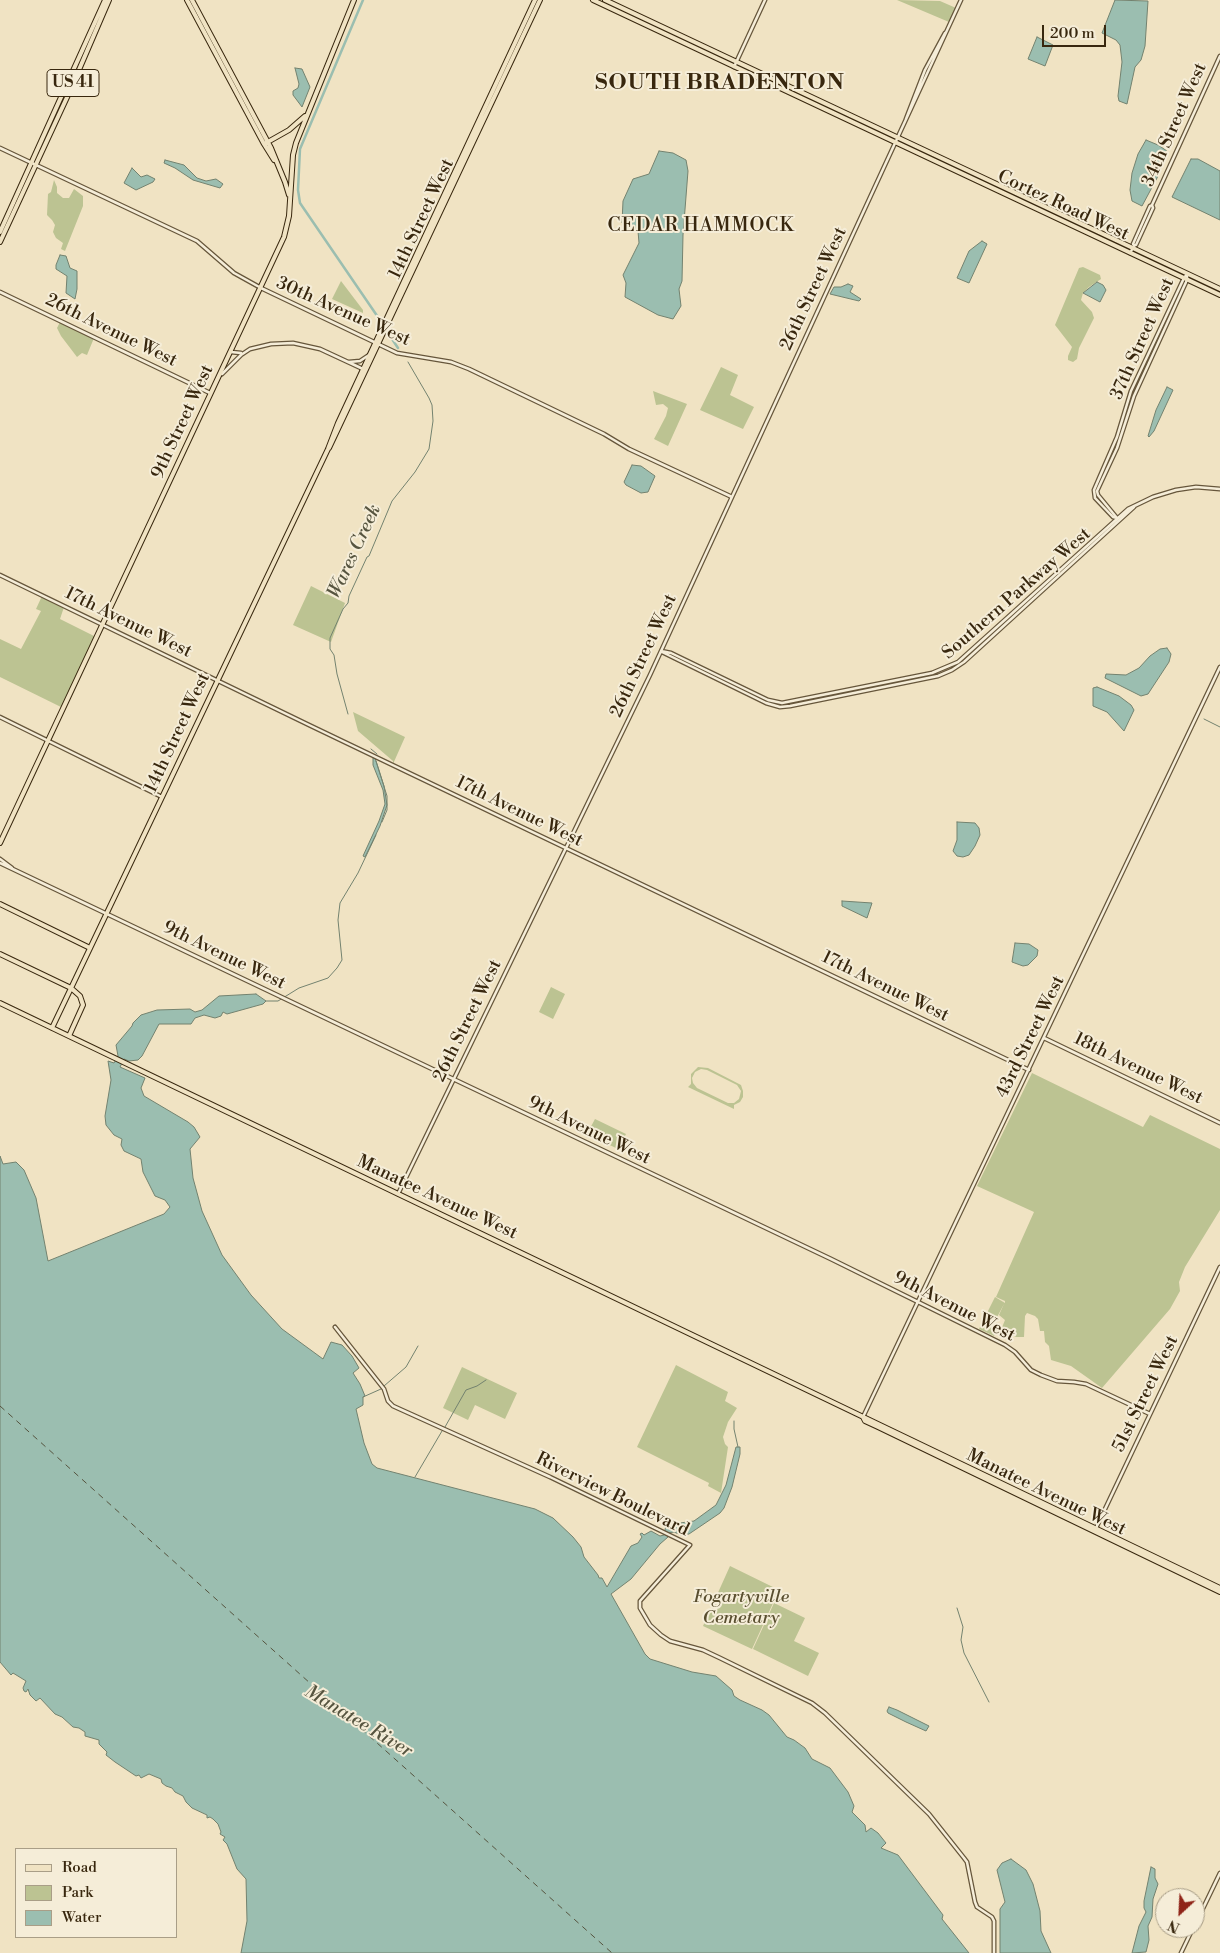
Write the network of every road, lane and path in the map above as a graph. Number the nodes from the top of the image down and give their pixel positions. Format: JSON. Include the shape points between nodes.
{"nodes":[{"id":1,"x":105,"y":0,"type":"edge"},
{"id":2,"x":110,"y":0,"type":"edge"},
{"id":3,"x":187,"y":0,"type":"edge"},
{"id":4,"x":192,"y":0,"type":"edge"},
{"id":5,"x":354,"y":0,"type":"edge"},
{"id":6,"x":535,"y":0,"type":"edge"},
{"id":7,"x":540,"y":0,"type":"edge"},
{"id":8,"x":593,"y":0,"type":"edge"},
{"id":9,"x":605,"y":0,"type":"edge"},
{"id":10,"x":765,"y":0,"type":"edge"},
{"id":11,"x":961,"y":0,"type":"edge"},
{"id":12,"x":612,"y":9,"type":"junction"},
{"id":13,"x":630,"y":12,"type":"junction"},
{"id":14,"x":626,"y":16,"type":"junction"},
{"id":15,"x":526,"y":19,"type":"junction"},
{"id":16,"x":648,"y":21,"type":"junction"},
{"id":17,"x":650,"y":27,"type":"junction"},
{"id":18,"x":681,"y":36,"type":"junction"},
{"id":19,"x":521,"y":41,"type":"junction"},
{"id":20,"x":85,"y":48,"type":"junction"},
{"id":21,"x":1220,"y":56,"type":"edge"},
{"id":22,"x":736,"y":62,"type":"junction"},
{"id":23,"x":733,"y":67,"type":"junction"},
{"id":24,"x":74,"y":75,"type":"junction"},
{"id":25,"x":787,"y":92,"type":"junction"},
{"id":26,"x":798,"y":92,"type":"junction"},
{"id":27,"x":795,"y":96,"type":"junction"},
{"id":28,"x":824,"y":103,"type":"junction"},
{"id":29,"x":309,"y":109,"type":"junction"},
{"id":30,"x":896,"y":140,"type":"junction"},
{"id":31,"x":266,"y":143,"type":"junction"},
{"id":32,"x":0,"y":148,"type":"edge"},
{"id":33,"x":34,"y":164,"type":"junction"},
{"id":34,"x":984,"y":184,"type":"junction"},
{"id":35,"x":998,"y":185,"type":"junction"},
{"id":36,"x":18,"y":192,"type":"junction"},
{"id":37,"x":1013,"y":195,"type":"junction"},
{"id":38,"x":1151,"y":205,"type":"junction"},
{"id":39,"x":290,"y":208,"type":"junction"},
{"id":40,"x":9,"y":221,"type":"junction"},
{"id":41,"x":4,"y":223,"type":"junction"},
{"id":42,"x":0,"y":232,"type":"edge"},
{"id":43,"x":0,"y":237,"type":"edge"},
{"id":44,"x":0,"y":242,"type":"edge"},
{"id":45,"x":1132,"y":249,"type":"junction"},
{"id":46,"x":1187,"y":274,"type":"junction"},
{"id":47,"x":1185,"y":279,"type":"junction"},
{"id":48,"x":260,"y":288,"type":"junction"},
{"id":49,"x":1220,"y":289,"type":"edge"},
{"id":50,"x":0,"y":292,"type":"edge"},
{"id":51,"x":1220,"y":295,"type":"edge"},
{"id":52,"x":377,"y":344,"type":"junction"},
{"id":53,"x":231,"y":353,"type":"junction"},
{"id":54,"x":243,"y":353,"type":"junction"},
{"id":55,"x":370,"y":354,"type":"junction"},
{"id":56,"x":238,"y":357,"type":"junction"},
{"id":57,"x":348,"y":362,"type":"junction"},
{"id":58,"x":365,"y":370,"type":"junction"},
{"id":59,"x":221,"y":375,"type":"junction"},
{"id":60,"x":212,"y":393,"type":"junction"},
{"id":61,"x":1220,"y":489,"type":"edge"},
{"id":62,"x":732,"y":497,"type":"junction"},
{"id":63,"x":1118,"y":520,"type":"junction"},
{"id":64,"x":0,"y":575,"type":"edge"},
{"id":65,"x":103,"y":624,"type":"junction"},
{"id":66,"x":661,"y":652,"type":"junction"},
{"id":67,"x":1220,"y":667,"type":"edge"},
{"id":68,"x":218,"y":681,"type":"junction"},
{"id":69,"x":0,"y":718,"type":"edge"},
{"id":70,"x":48,"y":742,"type":"junction"},
{"id":71,"x":163,"y":798,"type":"junction"},
{"id":72,"x":0,"y":843,"type":"edge"},
{"id":73,"x":566,"y":848,"type":"junction"},
{"id":74,"x":0,"y":859,"type":"edge"},
{"id":75,"x":0,"y":863,"type":"edge"},
{"id":76,"x":14,"y":869,"type":"junction"},
{"id":77,"x":0,"y":904,"type":"edge"},
{"id":78,"x":107,"y":914,"type":"junction"},
{"id":79,"x":90,"y":948,"type":"junction"},
{"id":80,"x":0,"y":954,"type":"edge"},
{"id":81,"x":71,"y":988,"type":"junction"},
{"id":82,"x":0,"y":1003,"type":"edge"},
{"id":83,"x":52,"y":1028,"type":"junction"},
{"id":84,"x":69,"y":1036,"type":"junction"},
{"id":85,"x":1044,"y":1038,"type":"junction"},
{"id":86,"x":1029,"y":1070,"type":"junction"},
{"id":87,"x":454,"y":1080,"type":"junction"},
{"id":88,"x":1220,"y":1123,"type":"edge"},
{"id":89,"x":398,"y":1195,"type":"junction"},
{"id":90,"x":1220,"y":1267,"type":"edge"},
{"id":91,"x":918,"y":1303,"type":"junction"},
{"id":92,"x":335,"y":1327,"type":"dead end"},
{"id":93,"x":1150,"y":1414,"type":"junction"},
{"id":94,"x":863,"y":1417,"type":"junction"},
{"id":95,"x":1095,"y":1530,"type":"junction"},
{"id":96,"x":1220,"y":1588,"type":"edge"},
{"id":97,"x":1220,"y":1592,"type":"edge"},
{"id":98,"x":1220,"y":1873,"type":"edge"},
{"id":99,"x":1205,"y":1904,"type":"edge"},
{"id":100,"x":1188,"y":1938,"type":"edge"},
{"id":101,"x":994,"y":1953,"type":"edge"},
{"id":102,"x":1181,"y":1953,"type":"edge"}],
"edges":[{"from":1,"to":20,"type":"main road"},
{"from":2,"to":20,"type":"main road","number":"US 41"},
{"from":3,"to":31,"type":"main road"},
{"from":4,"to":31,"type":"main road"},
{"from":5,"to":29,"type":"main road","name":"9th Street West"},
{"from":6,"to":15,"type":"main road","name":"14th Street West"},
{"from":7,"to":19,"type":"main road","name":"14th Street West"},
{"from":8,"to":12,"type":"main road"},
{"from":9,"to":13,"type":"main road"},
{"from":10,"to":22,"type":"street"},
{"from":11,"to":30,"type":"street","name":"26th Street West"},
{"from":12,"to":13,"type":"main road"},
{"from":12,"to":14,"type":"main road"},
{"from":13,"to":16,"type":"main road"},
{"from":14,"to":16,"type":"main road"},
{"from":14,"to":17,"type":"main road"},
{"from":15,"to":19,"type":"main road"},
{"from":15,"to":52,"type":"main road","name":"14th Street West"},
{"from":16,"to":18,"type":"main road"},
{"from":17,"to":18,"type":"main road"},
{"from":17,"to":23,"type":"main road"},
{"from":18,"to":22,"type":"main road"},
{"from":19,"to":52,"type":"main road","name":"14th Street West"},
{"from":20,"to":24,"type":"main road","number":"US 41"},
{"from":21,"to":38,"type":"street","name":"34th Street West"},
{"from":22,"to":23,"type":"street"},
{"from":22,"to":26,"type":"main road"},
{"from":23,"to":25,"type":"main road"},
{"from":24,"to":33,"type":"main road","number":"US 41"},
{"from":24,"to":33,"type":"main road","number":"US 41","via":[[63,106]]},
{"from":25,"to":26,"type":"main road"},
{"from":25,"to":27,"type":"main road"},
{"from":26,"to":28,"type":"main road"},
{"from":27,"to":28,"type":"main road"},
{"from":27,"to":30,"type":"main road"},
{"from":28,"to":30,"type":"main road"},
{"from":29,"to":31,"type":"main road","via":[[294,127]]},
{"from":29,"to":39,"type":"main road","name":"9th Street West","via":[[294,149]]},
{"from":30,"to":34,"type":"main road","name":"Cortez Road West"},
{"from":30,"to":35,"type":"main road","name":"Cortez Road West"},
{"from":30,"to":62,"type":"street","name":"26th Street West"},
{"from":31,"to":39,"type":"main road","via":[[287,187]]},
{"from":32,"to":33,"type":"street","name":"30th Avenue West"},
{"from":33,"to":36,"type":"main road","number":"US 41"},
{"from":33,"to":40,"type":"main road","number":"US 41"},
{"from":33,"to":48,"type":"street","name":"30th Avenue West","via":[[197,241],[234,273]]},
{"from":34,"to":35,"type":"main road"},
{"from":34,"to":37,"type":"main road","name":"Cortez Road West"},
{"from":35,"to":37,"type":"main road","name":"Cortez Road West"},
{"from":36,"to":40,"type":"main road"},
{"from":36,"to":41,"type":"main road","number":"US 41"},
{"from":37,"to":45,"type":"main road","name":"Cortez Road West"},
{"from":37,"to":45,"type":"main road","name":"Cortez Road West"},
{"from":38,"to":45,"type":"street","name":"34th Street West"},
{"from":38,"to":45,"type":"street","name":"34th Street West","via":[[1150,215]]},
{"from":39,"to":48,"type":"main road","name":"9th Street West","via":[[286,232]]},
{"from":40,"to":44,"type":"main road","number":"US 41"},
{"from":41,"to":42,"type":"main road","number":"US 41"},
{"from":41,"to":43,"type":"main road"},
{"from":45,"to":46,"type":"main road","name":"Cortez Road West"},
{"from":45,"to":47,"type":"main road","name":"Cortez Road West"},
{"from":46,"to":47,"type":"street","name":"37th Street West"},
{"from":46,"to":49,"type":"main road","name":"Cortez Road West"},
{"from":47,"to":51,"type":"main road","name":"Cortez Road West"},
{"from":47,"to":63,"type":"street","name":"37th Street West","via":[[1131,391],[1117,437],[1094,490],[1098,502]]},
{"from":48,"to":52,"type":"street","name":"30th Avenue West"},
{"from":48,"to":53,"type":"main road","name":"9th Street West"},
{"from":50,"to":60,"type":"street","name":"26th Avenue West"},
{"from":52,"to":55,"type":"main road","name":"14th Street West"},
{"from":52,"to":58,"type":"main road","name":"14th Street West"},
{"from":52,"to":62,"type":"street","name":"30th Avenue West","via":[[404,355],[458,364]]},
{"from":53,"to":54,"type":"street"},
{"from":53,"to":56,"type":"street"},
{"from":53,"to":59,"type":"main road","name":"9th Street West"},
{"from":54,"to":56,"type":"street"},
{"from":54,"to":57,"type":"street","via":[[258,347],[293,343],[315,347]]},
{"from":55,"to":57,"type":"street","via":[[360,361]]},
{"from":55,"to":58,"type":"main road","name":"14th Street West"},
{"from":56,"to":59,"type":"street"},
{"from":57,"to":58,"type":"street"},
{"from":58,"to":68,"type":"main road","name":"14th Street West"},
{"from":59,"to":60,"type":"main road","name":"9th Street West"},
{"from":60,"to":65,"type":"main road","name":"9th Street West"},
{"from":61,"to":63,"type":"street","name":"Southern Parkway West","via":[[1196,487],[1176,490],[1128,509]]},
{"from":62,"to":66,"type":"street","name":"26th Street West"},
{"from":63,"to":66,"type":"street","name":"Southern Parkway West","via":[[958,662],[932,673],[782,703],[768,700],[671,653]]},
{"from":64,"to":65,"type":"street","name":"17th Avenue West"},
{"from":65,"to":68,"type":"street","name":"17th Avenue West"},
{"from":65,"to":70,"type":"main road","name":"9th Street West"},
{"from":66,"to":73,"type":"street","name":"26th Street West"},
{"from":67,"to":85,"type":"street","name":"43rd Street West"},
{"from":68,"to":71,"type":"main road","name":"14th Street West"},
{"from":68,"to":73,"type":"street","name":"17th Avenue West"},
{"from":69,"to":70,"type":"street"},
{"from":70,"to":71,"type":"street"},
{"from":70,"to":72,"type":"main road","name":"9th Street West"},
{"from":71,"to":78,"type":"main road","name":"14th Street West"},
{"from":73,"to":86,"type":"street","name":"17th Avenue West"},
{"from":73,"to":87,"type":"street","name":"26th Street West"},
{"from":74,"to":76,"type":"street"},
{"from":75,"to":76,"type":"street"},
{"from":76,"to":78,"type":"street","name":"9th Avenue West"},
{"from":77,"to":79,"type":"main road"},
{"from":78,"to":79,"type":"main road","name":"14th Street West"},
{"from":78,"to":87,"type":"street","name":"9th Avenue West"},
{"from":79,"to":81,"type":"main road","name":"14th Street West"},
{"from":80,"to":81,"type":"main road"},
{"from":81,"to":83,"type":"main road","name":"14th Street West"},
{"from":81,"to":84,"type":"main road","via":[[82,999],[82,1009]]},
{"from":82,"to":83,"type":"main road","name":"Manatee Avenue West"},
{"from":83,"to":84,"type":"main road","name":"Manatee Avenue West"},
{"from":84,"to":89,"type":"main road","name":"Manatee Avenue West"},
{"from":85,"to":86,"type":"street","name":"43rd Street West"},
{"from":85,"to":88,"type":"street","name":"18th Avenue West"},
{"from":86,"to":91,"type":"street","name":"43rd Street West"},
{"from":87,"to":89,"type":"street","name":"26th Street West"},
{"from":87,"to":91,"type":"street","name":"9th Avenue West"},
{"from":89,"to":94,"type":"main road","name":"Manatee Avenue West"},
{"from":90,"to":93,"type":"street","name":"51st Street West"},
{"from":91,"to":93,"type":"street","name":"9th Avenue West","via":[[1007,1346],[1038,1374],[1057,1382],[1086,1384]]},
{"from":91,"to":94,"type":"street","name":"43rd Street West"},
{"from":92,"to":101,"type":"street","name":"Riverview Boulevard","via":[[384,1389],[393,1406],[690,1545],[640,1601],[640,1608],[650,1625],[670,1641],[704,1650],[818,1707],[923,1808],[967,1862],[974,1902],[994,1921]]},
{"from":93,"to":95,"type":"street","name":"51st Street West"},
{"from":94,"to":95,"type":"main road","name":"Manatee Avenue West","via":[[871,1424]]},
{"from":95,"to":96,"type":"main road","name":"Manatee Avenue West"},
{"from":95,"to":97,"type":"main road","name":"Manatee Avenue West"},
{"from":98,"to":99,"type":"street"},
{"from":100,"to":102,"type":"street"}]}
